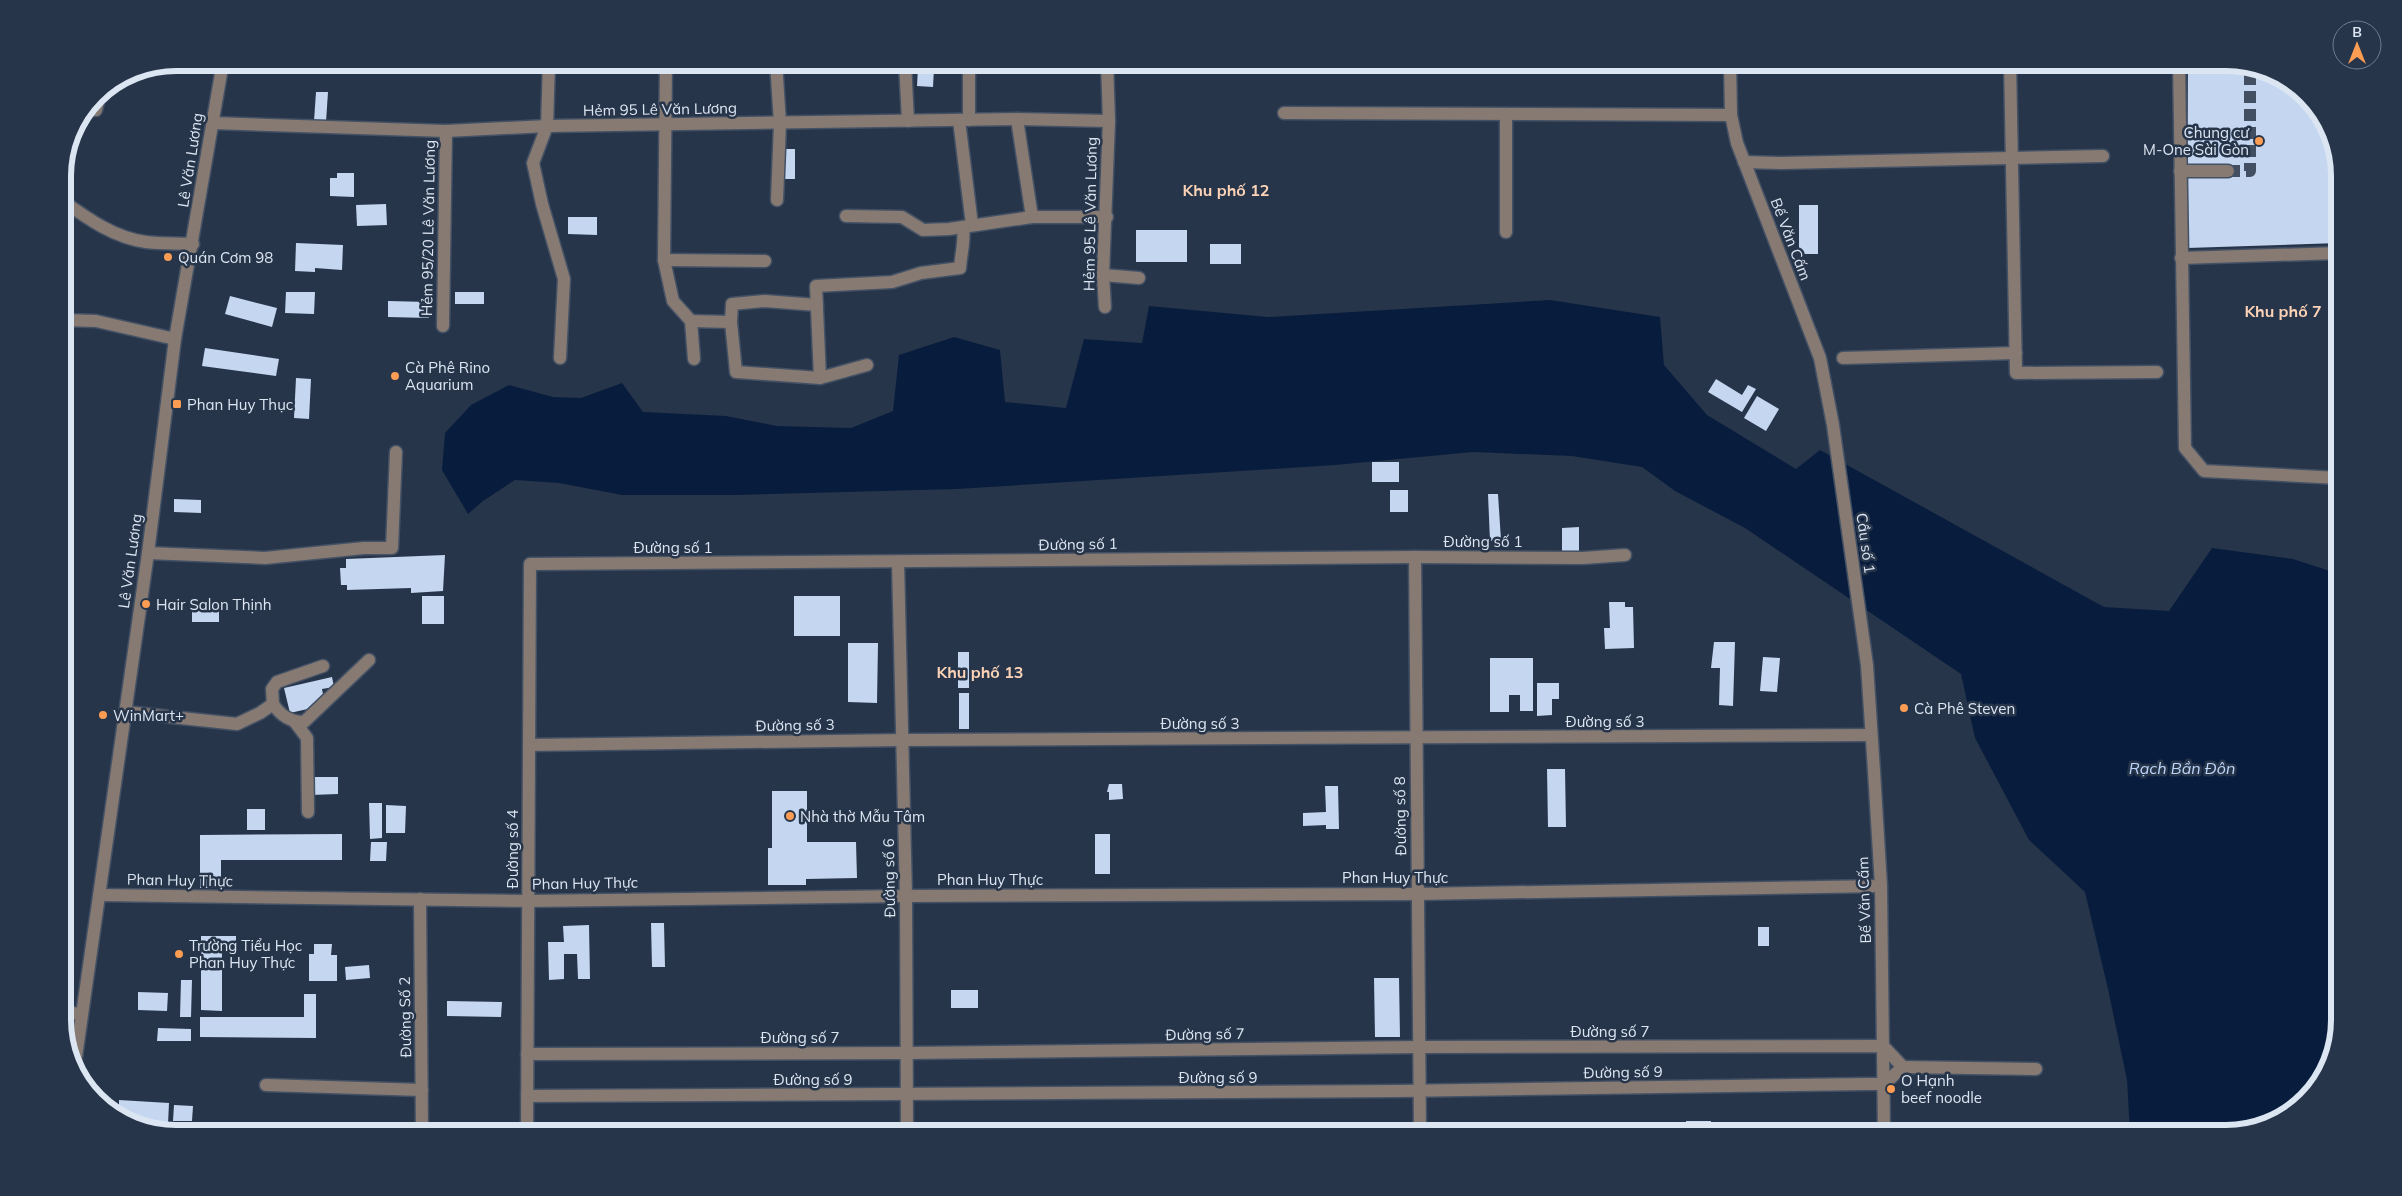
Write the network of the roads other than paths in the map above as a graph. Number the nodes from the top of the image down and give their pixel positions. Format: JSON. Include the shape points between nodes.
{"nodes":[{"id":1,"x":222,"y":71,"type":"edge"},
{"id":2,"x":549,"y":71,"type":"edge"},
{"id":3,"x":666,"y":71,"type":"edge"},
{"id":4,"x":777,"y":71,"type":"edge"},
{"id":5,"x":905,"y":71,"type":"edge"},
{"id":6,"x":968,"y":71,"type":"edge"},
{"id":7,"x":1107,"y":71,"type":"edge"},
{"id":8,"x":1730,"y":71,"type":"edge"},
{"id":9,"x":2010,"y":71,"type":"edge"},
{"id":10,"x":2179,"y":71,"type":"edge"},
{"id":11,"x":1284,"y":113,"type":"dead end"},
{"id":12,"x":1506,"y":114,"type":"junction"},
{"id":13,"x":1732,"y":115,"type":"junction"},
{"id":14,"x":964,"y":120,"type":"junction"},
{"id":15,"x":1017,"y":120,"type":"junction"},
{"id":16,"x":908,"y":121,"type":"junction"},
{"id":17,"x":1109,"y":121,"type":"junction"},
{"id":18,"x":780,"y":123,"type":"junction"},
{"id":19,"x":213,"y":124,"type":"junction"},
{"id":20,"x":666,"y":125,"type":"junction"},
{"id":21,"x":547,"y":126,"type":"junction"},
{"id":22,"x":446,"y":131,"type":"junction"},
{"id":23,"x":2103,"y":156,"type":"dead end"},
{"id":24,"x":2012,"y":158,"type":"junction"},
{"id":25,"x":1744,"y":162,"type":"junction"},
{"id":26,"x":2180,"y":171,"type":"junction"},
{"id":27,"x":2228,"y":171,"type":"tunnel mouth"},
{"id":28,"x":777,"y":200,"type":"dead end"},
{"id":29,"x":71,"y":207,"type":"edge"},
{"id":30,"x":846,"y":216,"type":"dead end"},
{"id":31,"x":1032,"y":217,"type":"junction"},
{"id":32,"x":1107,"y":217,"type":"junction"},
{"id":33,"x":968,"y":226,"type":"junction"},
{"id":34,"x":1506,"y":232,"type":"dead end"},
{"id":35,"x":193,"y":244,"type":"junction"},
{"id":36,"x":2331,"y":253,"type":"edge"},
{"id":37,"x":2181,"y":258,"type":"junction"},
{"id":38,"x":664,"y":260,"type":"junction"},
{"id":39,"x":765,"y":261,"type":"dead end"},
{"id":40,"x":1103,"y":275,"type":"junction"},
{"id":41,"x":1139,"y":278,"type":"dead end"},
{"id":42,"x":817,"y":305,"type":"junction"},
{"id":43,"x":1105,"y":307,"type":"dead end"},
{"id":44,"x":71,"y":320,"type":"edge"},
{"id":45,"x":691,"y":321,"type":"junction"},
{"id":46,"x":731,"y":322,"type":"junction"},
{"id":47,"x":443,"y":326,"type":"dead end"},
{"id":48,"x":175,"y":339,"type":"junction"},
{"id":49,"x":2016,"y":353,"type":"junction"},
{"id":50,"x":560,"y":358,"type":"dead end"},
{"id":51,"x":1843,"y":358,"type":"dead end"},
{"id":52,"x":694,"y":359,"type":"dead end"},
{"id":53,"x":866,"y":365,"type":"dead end"},
{"id":54,"x":2157,"y":372,"type":"dead end"},
{"id":55,"x":820,"y":378,"type":"junction"},
{"id":56,"x":1833,"y":425,"type":"joint"},
{"id":57,"x":396,"y":452,"type":"dead end"},
{"id":58,"x":2331,"y":478,"type":"edge"},
{"id":59,"x":148,"y":552,"type":"junction"},
{"id":60,"x":1626,"y":554,"type":"dead end"},
{"id":61,"x":1415,"y":557,"type":"junction"},
{"id":62,"x":898,"y":562,"type":"junction"},
{"id":63,"x":530,"y":564,"type":"joint"},
{"id":64,"x":369,"y":660,"type":"dead end"},
{"id":65,"x":1867,"y":665,"type":"joint"},
{"id":66,"x":323,"y":666,"type":"dead end"},
{"id":67,"x":273,"y":704,"type":"junction"},
{"id":68,"x":125,"y":712,"type":"junction"},
{"id":69,"x":295,"y":722,"type":"junction"},
{"id":70,"x":1871,"y":735,"type":"junction"},
{"id":71,"x":1416,"y":738,"type":"junction"},
{"id":72,"x":902,"y":740,"type":"junction"},
{"id":73,"x":529,"y":745,"type":"junction"},
{"id":74,"x":308,"y":812,"type":"dead end"},
{"id":75,"x":1881,"y":886,"type":"junction"},
{"id":76,"x":1417,"y":894,"type":"junction"},
{"id":77,"x":100,"y":895,"type":"junction"},
{"id":78,"x":906,"y":896,"type":"junction"},
{"id":79,"x":420,"y":899,"type":"junction"},
{"id":80,"x":528,"y":900,"type":"junction"},
{"id":81,"x":71,"y":1013,"type":"edge"},
{"id":82,"x":82,"y":1014,"type":"junction"},
{"id":83,"x":1883,"y":1046,"type":"junction"},
{"id":84,"x":1419,"y":1047,"type":"junction"},
{"id":85,"x":77,"y":1052,"type":"edge"},
{"id":86,"x":907,"y":1053,"type":"junction"},
{"id":87,"x":527,"y":1054,"type":"junction"},
{"id":88,"x":1903,"y":1067,"type":"junction"},
{"id":89,"x":2036,"y":1069,"type":"dead end"},
{"id":90,"x":1884,"y":1084,"type":"junction"},
{"id":91,"x":266,"y":1085,"type":"dead end"},
{"id":92,"x":422,"y":1090,"type":"junction"},
{"id":93,"x":1419,"y":1091,"type":"junction"},
{"id":94,"x":907,"y":1095,"type":"junction"},
{"id":95,"x":527,"y":1096,"type":"junction"},
{"id":96,"x":422,"y":1125,"type":"edge"},
{"id":97,"x":526,"y":1125,"type":"edge"},
{"id":98,"x":907,"y":1125,"type":"edge"},
{"id":99,"x":1420,"y":1125,"type":"edge"},
{"id":100,"x":1884,"y":1125,"type":"edge"}],
"edges":[{"from":1,"to":19,"type":"street","name":"Lê Văn Lương"},
{"from":2,"to":21,"type":"street"},
{"from":3,"to":20,"type":"street"},
{"from":4,"to":18,"type":"street"},
{"from":5,"to":16,"type":"street"},
{"from":6,"to":14,"type":"street"},
{"from":7,"to":17,"type":"street","name":"Hẻm 95 Lê Văn Lương"},
{"from":8,"to":13,"type":"street","name":"Bế Văn Cấm"},
{"from":9,"to":24,"type":"street"},
{"from":10,"to":26,"type":"street"},
{"from":11,"to":12,"type":"street"},
{"from":12,"to":13,"type":"street"},
{"from":12,"to":34,"type":"street"},
{"from":13,"to":25,"type":"street","name":"Bế Văn Cấm"},
{"from":14,"to":15,"type":"street","name":"Hẻm 95 Lê Văn Lương"},
{"from":14,"to":16,"type":"street","name":"Hẻm 95 Lê Văn Lương"},
{"from":14,"to":33,"type":"street"},
{"from":15,"to":17,"type":"street","name":"Hẻm 95 Lê Văn Lương"},
{"from":15,"to":31,"type":"street"},
{"from":16,"to":18,"type":"street","name":"Hẻm 95 Lê Văn Lương"},
{"from":17,"to":32,"type":"street","name":"Hẻm 95 Lê Văn Lương"},
{"from":18,"to":20,"type":"street","name":"Hẻm 95 Lê Văn Lương"},
{"from":18,"to":28,"type":"street"},
{"from":19,"to":22,"type":"street","name":"Hẻm 95 Lê Văn Lương"},
{"from":19,"to":35,"type":"street","name":"Lê Văn Lương"},
{"from":20,"to":21,"type":"street","name":"Hẻm 95 Lê Văn Lương"},
{"from":20,"to":38,"type":"street"},
{"from":21,"to":22,"type":"street","name":"Hẻm 95 Lê Văn Lương"},
{"from":21,"to":50,"type":"street","via":[[532,163],[564,279]]},
{"from":22,"to":47,"type":"street","name":"Hẻm 95/20 Lê Văn Lương"},
{"from":23,"to":24,"type":"street"},
{"from":24,"to":25,"type":"street","via":[[1782,164]]},
{"from":24,"to":49,"type":"street"},
{"from":25,"to":56,"type":"street","name":"Bế Văn Cấm","via":[[1820,358]]},
{"from":26,"to":27,"type":"street"},
{"from":26,"to":37,"type":"street"},
{"from":29,"to":35,"type":"street","via":[[118,235],[146,242]]},
{"from":30,"to":33,"type":"street","via":[[902,217],[923,230]]},
{"from":31,"to":32,"type":"street"},
{"from":31,"to":33,"type":"street"},
{"from":32,"to":40,"type":"street","name":"Hẻm 95 Lê Văn Lương"},
{"from":33,"to":42,"type":"street","via":[[960,268],[921,273],[892,282],[816,286]]},
{"from":35,"to":48,"type":"street","name":"Lê Văn Lương"},
{"from":36,"to":37,"type":"street"},
{"from":37,"to":58,"type":"street","via":[[2185,448],[2204,472]]},
{"from":38,"to":39,"type":"street"},
{"from":38,"to":45,"type":"street","via":[[673,301]]},
{"from":40,"to":41,"type":"street"},
{"from":40,"to":43,"type":"street","name":"Hẻm 95 Lê Văn Lương"},
{"from":42,"to":46,"type":"street","via":[[765,301],[732,304]]},
{"from":42,"to":55,"type":"street"},
{"from":44,"to":48,"type":"street","via":[[96,321]]},
{"from":45,"to":46,"type":"street"},
{"from":45,"to":52,"type":"street"},
{"from":46,"to":55,"type":"street","via":[[736,372]]},
{"from":48,"to":59,"type":"street","name":"Lê Văn Lương"},
{"from":49,"to":51,"type":"street"},
{"from":49,"to":54,"type":"street","via":[[2016,373]]},
{"from":53,"to":55,"type":"street"},
{"from":56,"to":65,"type":"street","name":"Cầu số 1"},
{"from":57,"to":59,"type":"street","via":[[392,548],[265,558]]},
{"from":59,"to":68,"type":"street","name":"Lê Văn Lương"},
{"from":60,"to":61,"type":"street","name":"Đường số 1","via":[[1583,558]]},
{"from":61,"to":62,"type":"street","name":"Đường số 1"},
{"from":61,"to":71,"type":"street","name":"Đường số 8"},
{"from":62,"to":63,"type":"street","name":"Đường số 1"},
{"from":62,"to":72,"type":"street","name":"Đường số 6"},
{"from":63,"to":73,"type":"street","name":"Đường số 4"},
{"from":64,"to":69,"type":"street","via":[[311,717],[304,722]]},
{"from":65,"to":70,"type":"street","name":"Bế Văn Cấm"},
{"from":66,"to":67,"type":"street","via":[[277,682],[272,689]]},
{"from":67,"to":68,"type":"street","via":[[238,724]]},
{"from":67,"to":69,"type":"street","via":[[284,717]]},
{"from":68,"to":77,"type":"street","name":"Lê Văn Lương"},
{"from":69,"to":74,"type":"street","via":[[306,738]]},
{"from":70,"to":71,"type":"street","name":"Đường số 3"},
{"from":70,"to":75,"type":"street","name":"Bế Văn Cấm"},
{"from":71,"to":72,"type":"street","name":"Đường số 3"},
{"from":71,"to":76,"type":"street","name":"Đường số 8"},
{"from":72,"to":73,"type":"street","name":"Đường số 3"},
{"from":72,"to":78,"type":"street","name":"Đường số 6"},
{"from":73,"to":80,"type":"street","name":"Đường số 4"},
{"from":75,"to":76,"type":"street","name":"Phan Huy Thực"},
{"from":75,"to":83,"type":"street","name":"Bế Văn Cấm"},
{"from":76,"to":78,"type":"street","name":"Phan Huy Thực"},
{"from":76,"to":84,"type":"street","name":"Đường số 8"},
{"from":77,"to":79,"type":"street","name":"Phan Huy Thực"},
{"from":77,"to":82,"type":"street","name":"Lê Văn Lương"},
{"from":78,"to":80,"type":"street","name":"Phan Huy Thực"},
{"from":78,"to":86,"type":"street","name":"Đường số 6"},
{"from":79,"to":80,"type":"street","name":"Phan Huy Thực"},
{"from":79,"to":92,"type":"street","name":"Đường Số 2"},
{"from":80,"to":87,"type":"street","name":"Đường số 4"},
{"from":81,"to":82,"type":"street"},
{"from":82,"to":85,"type":"street","name":"Lê Văn Lương"},
{"from":83,"to":84,"type":"street","name":"Đường số 7"},
{"from":83,"to":88,"type":"street"},
{"from":83,"to":90,"type":"street","name":"Bế Văn Cấm"},
{"from":84,"to":86,"type":"street","name":"Đường số 7"},
{"from":84,"to":93,"type":"street","name":"Đường số 8"},
{"from":86,"to":87,"type":"street","name":"Đường số 7"},
{"from":86,"to":94,"type":"street","name":"Đường số 6"},
{"from":87,"to":95,"type":"street","name":"Đường số 4"},
{"from":88,"to":89,"type":"street"},
{"from":88,"to":90,"type":"street"},
{"from":90,"to":93,"type":"street","name":"Đường số 9"},
{"from":90,"to":100,"type":"street","name":"Bế Văn Cấm"},
{"from":91,"to":92,"type":"street"},
{"from":92,"to":96,"type":"street","name":"Đường Số 2"},
{"from":93,"to":94,"type":"street","name":"Đường số 9"},
{"from":93,"to":99,"type":"street","name":"Đường số 8"},
{"from":94,"to":95,"type":"street","name":"Đường số 9"},
{"from":94,"to":98,"type":"street","name":"Đường số 6"},
{"from":95,"to":97,"type":"street","name":"Đường số 4"}]}
